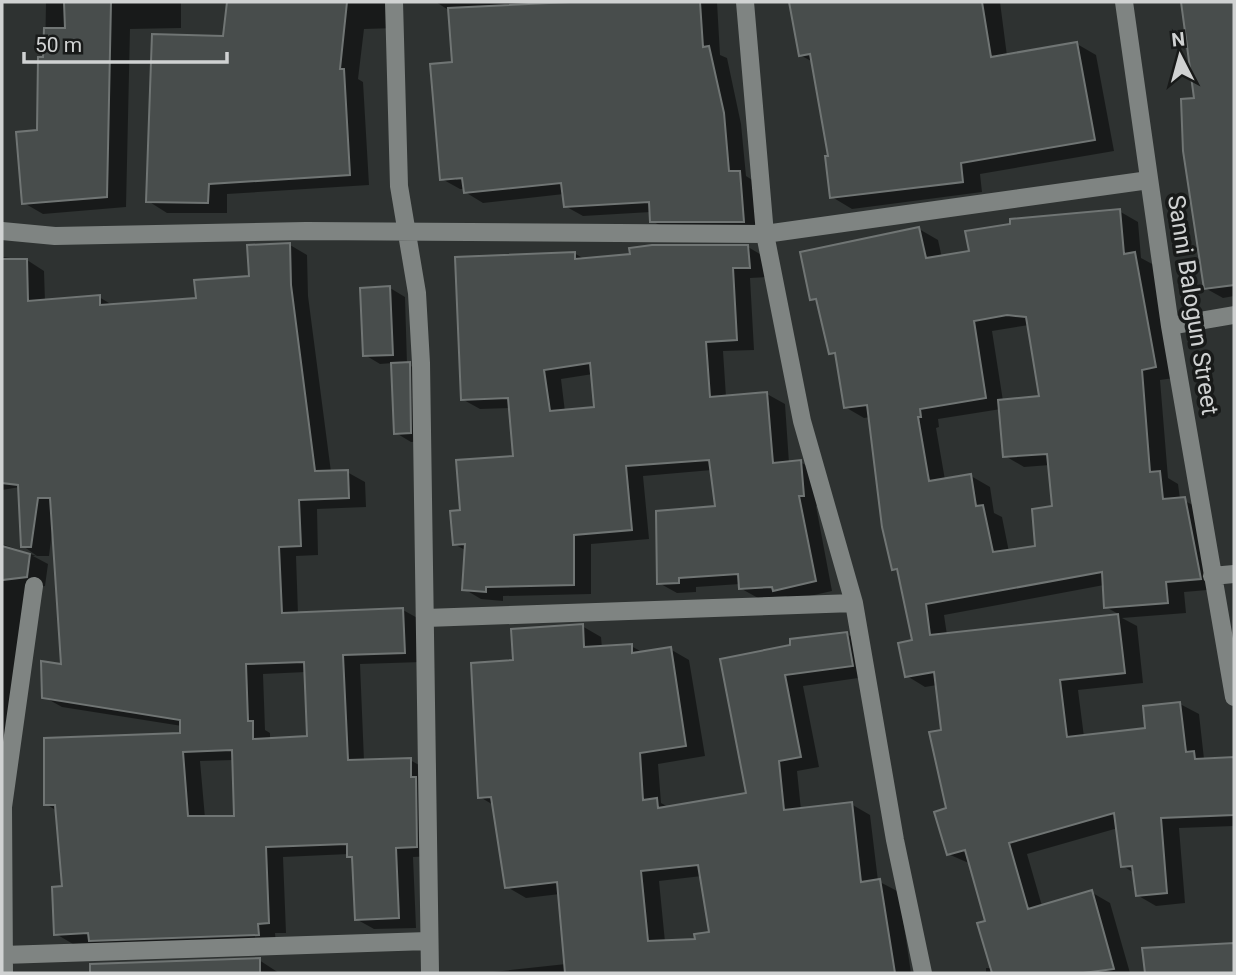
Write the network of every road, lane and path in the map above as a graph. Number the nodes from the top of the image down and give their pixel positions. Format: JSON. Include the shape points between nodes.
{"nodes":[{"id":1,"x":394,"y":2,"type":"edge"},
{"id":2,"x":745,"y":2,"type":"edge"},
{"id":3,"x":1124,"y":2,"type":"edge"},
{"id":4,"x":1149,"y":180,"type":"junction"},
{"id":5,"x":2,"y":231,"type":"edge"},
{"id":6,"x":408,"y":231,"type":"junction"},
{"id":7,"x":765,"y":233,"type":"junction"},
{"id":8,"x":1234,"y":315,"type":"edge"},
{"id":9,"x":1170,"y":326,"type":"junction"},
{"id":10,"x":1234,"y":574,"type":"edge"},
{"id":11,"x":1212,"y":576,"type":"junction"},
{"id":12,"x":34,"y":586,"type":"dead end"},
{"id":13,"x":854,"y":603,"type":"junction"},
{"id":14,"x":426,"y":618,"type":"junction"},
{"id":15,"x":1234,"y":697,"type":"edge"},
{"id":16,"x":428,"y":942,"type":"junction"},
{"id":17,"x":3,"y":964,"type":"edge"},
{"id":18,"x":430,"y":973,"type":"edge"},
{"id":19,"x":923,"y":973,"type":"edge"}],
"edges":[{"from":1,"to":6,"type":"street","via":[[398,173]]},
{"from":2,"to":7,"type":"street"},
{"from":3,"to":4,"type":"street","name":"Sanni Balogun Street"},
{"from":4,"to":7,"type":"street"},
{"from":4,"to":9,"type":"street","name":"Sanni Balogun Street"},
{"from":5,"to":6,"type":"street","via":[[55,236]]},
{"from":6,"to":7,"type":"street"},
{"from":6,"to":14,"type":"street","via":[[421,363]]},
{"from":7,"to":13,"type":"street","via":[[802,421]]},
{"from":8,"to":9,"type":"street"},
{"from":9,"to":11,"type":"street","name":"Sanni Balogun Street"},
{"from":10,"to":11,"type":"street"},
{"from":11,"to":15,"type":"street","name":"Sanni Balogun Street"},
{"from":12,"to":17,"type":"street","via":[[3,807]]},
{"from":13,"to":14,"type":"street"},
{"from":13,"to":19,"type":"street"},
{"from":14,"to":16,"type":"street"},
{"from":16,"to":17,"type":"street"},
{"from":16,"to":18,"type":"street"}]}
